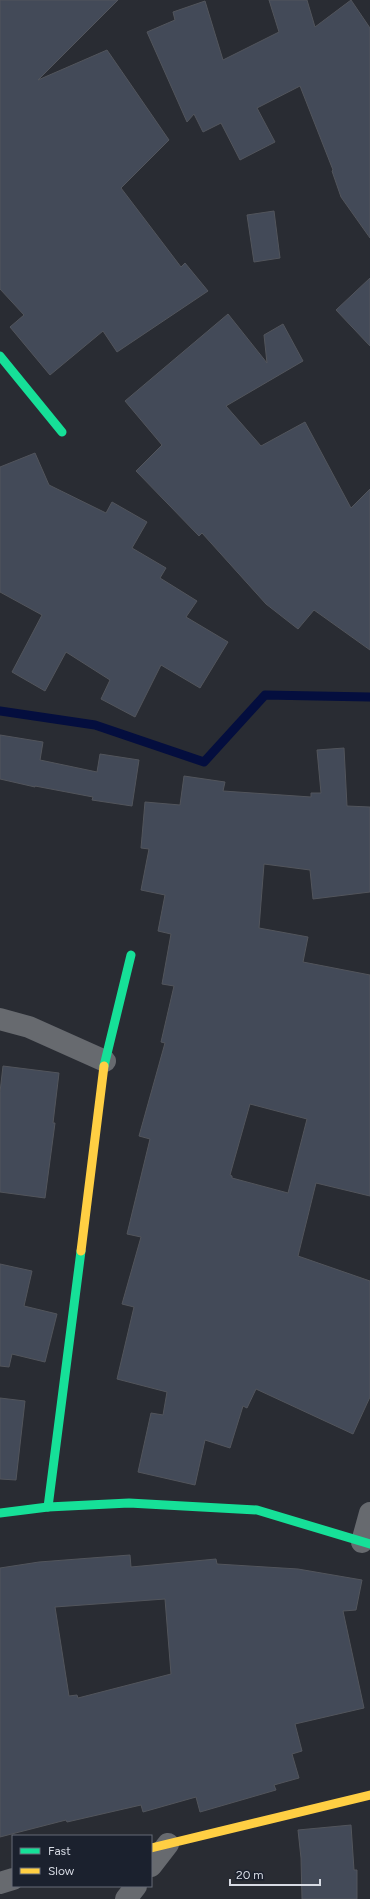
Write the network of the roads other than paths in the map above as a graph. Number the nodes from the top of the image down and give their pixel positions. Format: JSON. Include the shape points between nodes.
{"nodes":[{"id":1,"x":0,"y":356,"type":"edge"},
{"id":2,"x":62,"y":432,"type":"dead end"},
{"id":3,"x":131,"y":955,"type":"dead end"},
{"id":4,"x":0,"y":1019,"type":"edge"},
{"id":5,"x":105,"y":1061,"type":"junction"},
{"id":6,"x":48,"y":1507,"type":"junction"},
{"id":7,"x":0,"y":1513,"type":"edge"},
{"id":8,"x":370,"y":1513,"type":"edge"},
{"id":9,"x":366,"y":1543,"type":"edge"},
{"id":10,"x":370,"y":1796,"type":"edge"},
{"id":11,"x":159,"y":1846,"type":"edge"},
{"id":12,"x":152,"y":1864,"type":"edge"},
{"id":13,"x":12,"y":1879,"type":"edge"},
{"id":14,"x":0,"y":1883,"type":"edge"},
{"id":15,"x":135,"y":1887,"type":"edge"},
{"id":16,"x":126,"y":1899,"type":"edge"}],
"edges":[{"from":1,"to":2,"type":"street"},
{"from":3,"to":5,"type":"street"},
{"from":4,"to":5,"type":"street","via":[[29,1027]]},
{"from":5,"to":6,"type":"street"},
{"from":6,"to":7,"type":"street"},
{"from":6,"to":9,"type":"street","via":[[129,1503],[257,1510]]},
{"from":8,"to":9,"type":"street"},
{"from":10,"to":11,"type":"street"},
{"from":11,"to":12,"type":"street"},
{"from":13,"to":14,"type":"street"},
{"from":15,"to":16,"type":"street"}]}
